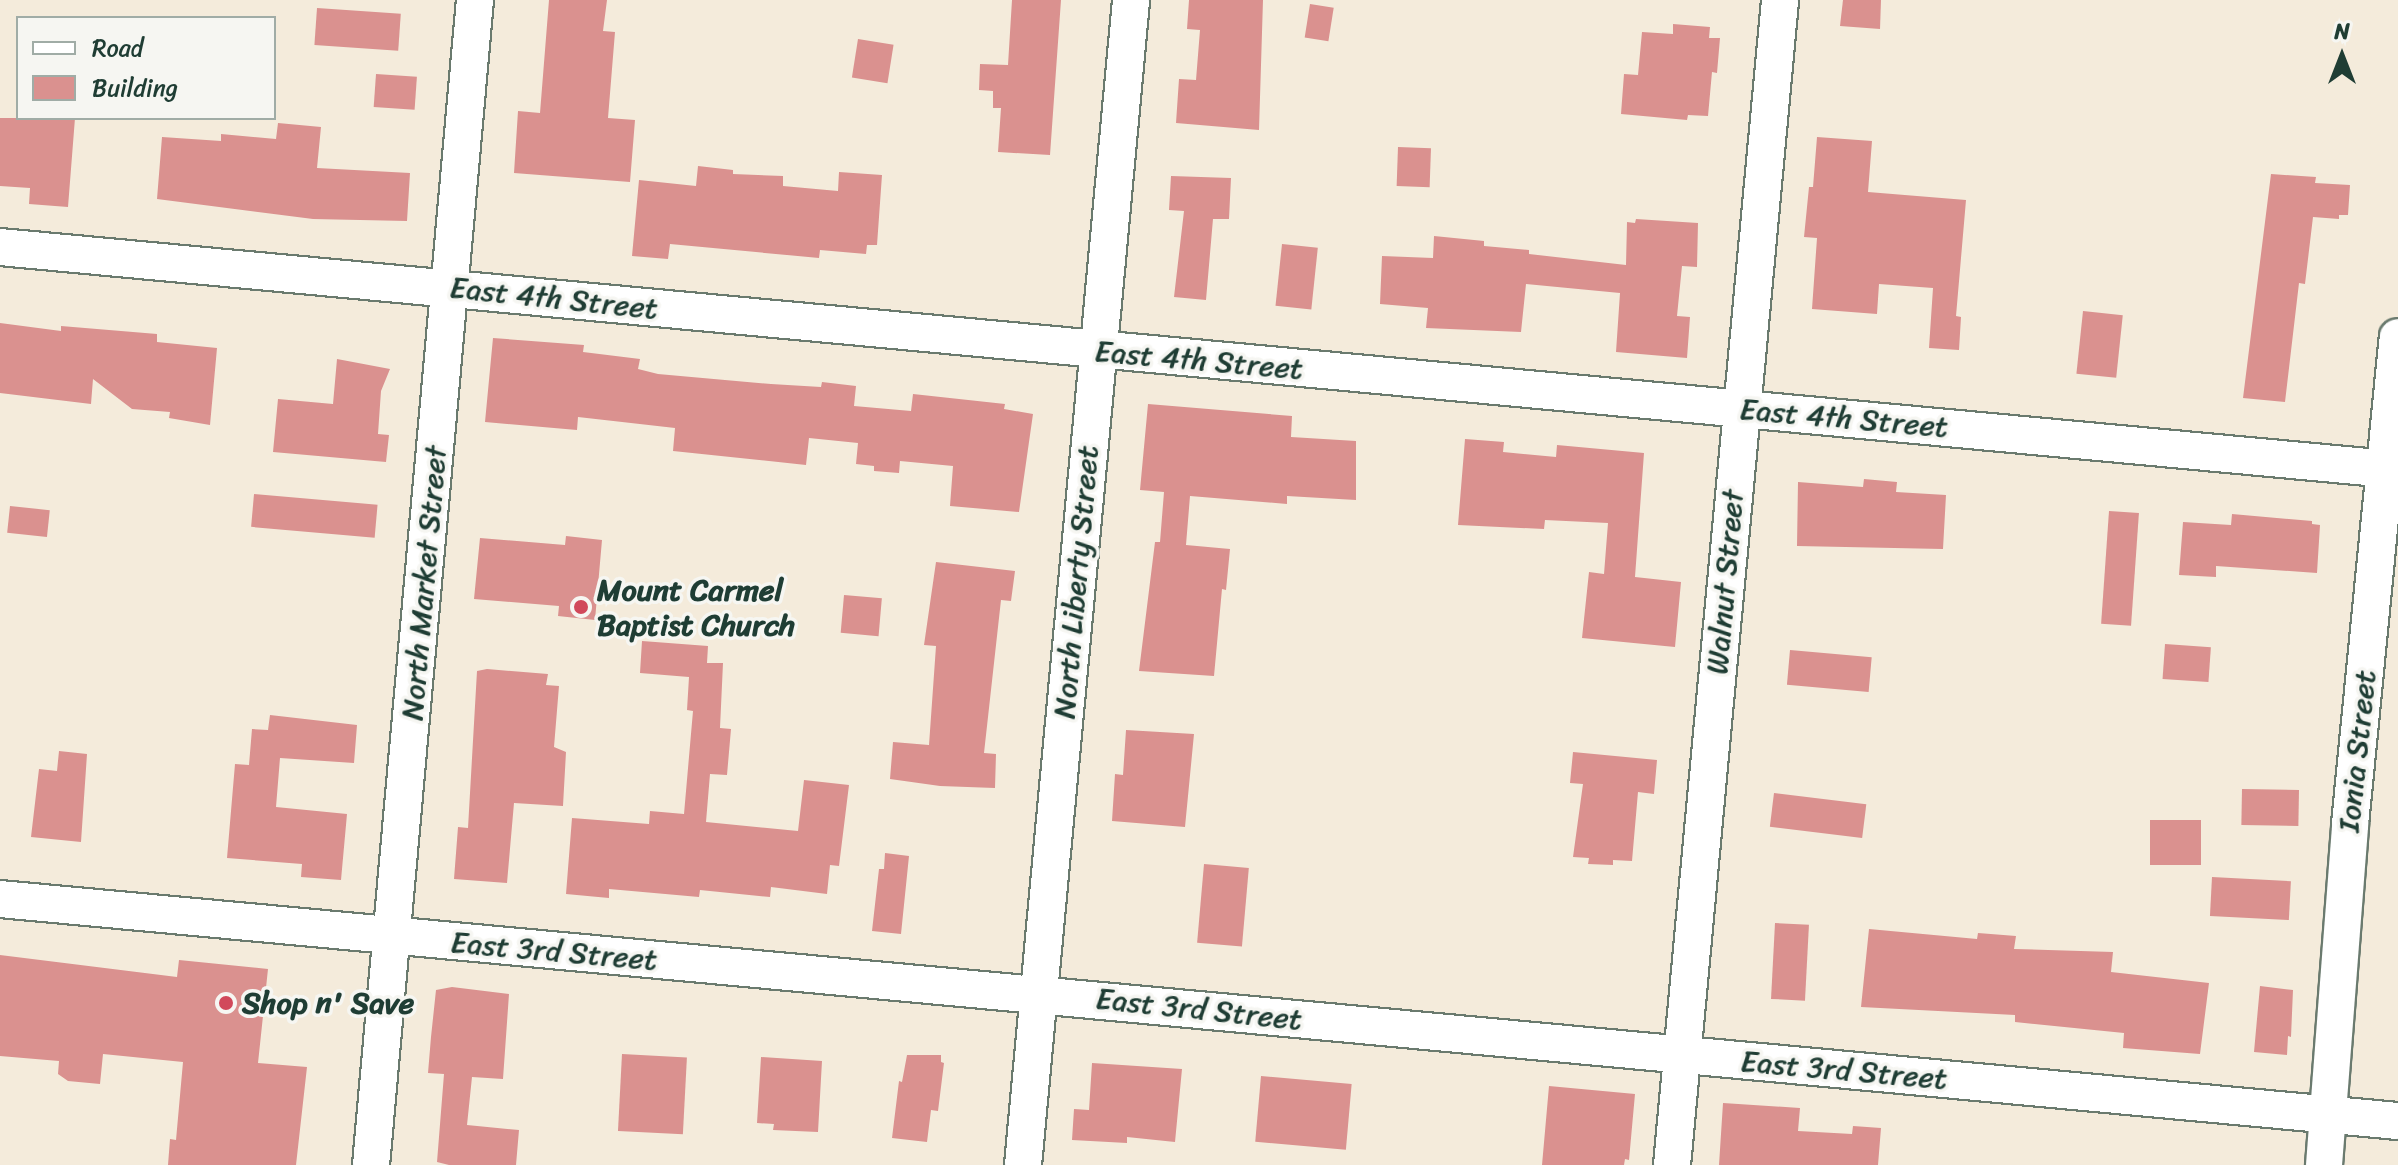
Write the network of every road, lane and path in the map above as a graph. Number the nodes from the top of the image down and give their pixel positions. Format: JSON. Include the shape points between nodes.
{"nodes":[{"id":1,"x":475,"y":0,"type":"edge"},
{"id":2,"x":1131,"y":0,"type":"edge"},
{"id":3,"x":1780,"y":0,"type":"edge"},
{"id":4,"x":0,"y":247,"type":"edge"},
{"id":5,"x":452,"y":288,"type":"junction"},
{"id":6,"x":2398,"y":337,"type":"edge"},
{"id":7,"x":1098,"y":351,"type":"junction"},
{"id":8,"x":1741,"y":408,"type":"junction"},
{"id":9,"x":2392,"y":469,"type":"edge"},
{"id":10,"x":0,"y":899,"type":"edge"},
{"id":11,"x":392,"y":937,"type":"junction"},
{"id":12,"x":1039,"y":993,"type":"junction"},
{"id":13,"x":1682,"y":1055,"type":"junction"},
{"id":14,"x":2328,"y":1115,"type":"junction"},
{"id":15,"x":2398,"y":1121,"type":"edge"},
{"id":16,"x":371,"y":1165,"type":"edge"},
{"id":17,"x":1023,"y":1165,"type":"edge"},
{"id":18,"x":1672,"y":1165,"type":"edge"},
{"id":19,"x":2324,"y":1165,"type":"edge"}],
"edges":[{"from":1,"to":5,"type":"street","name":"North Market Street"},
{"from":2,"to":7,"type":"street","name":"North Liberty Street"},
{"from":3,"to":8,"type":"street","name":"Walnut Street"},
{"from":4,"to":5,"type":"street","name":"East 4th Street"},
{"from":5,"to":7,"type":"street","name":"East 4th Street"},
{"from":5,"to":11,"type":"street","name":"North Market Street"},
{"from":6,"to":9,"type":"street","name":"Ionia Street"},
{"from":7,"to":8,"type":"street","name":"East 4th Street"},
{"from":7,"to":12,"type":"street","name":"North Liberty Street"},
{"from":8,"to":9,"type":"street","name":"East 4th Street"},
{"from":8,"to":13,"type":"street","name":"Walnut Street"},
{"from":9,"to":14,"type":"street","name":"Ionia Street","via":[[2350,824]]},
{"from":10,"to":11,"type":"street","name":"East 3rd Street"},
{"from":11,"to":12,"type":"street","name":"East 3rd Street"},
{"from":11,"to":16,"type":"street","name":"North Market Street"},
{"from":12,"to":13,"type":"street","name":"East 3rd Street"},
{"from":12,"to":17,"type":"street","name":"North Liberty Street"},
{"from":13,"to":14,"type":"street","name":"East 3rd Street"},
{"from":13,"to":18,"type":"street","name":"Walnut Street"},
{"from":14,"to":15,"type":"street","name":"East 3rd Street"},
{"from":14,"to":19,"type":"street","name":"Ionia Street"}]}
